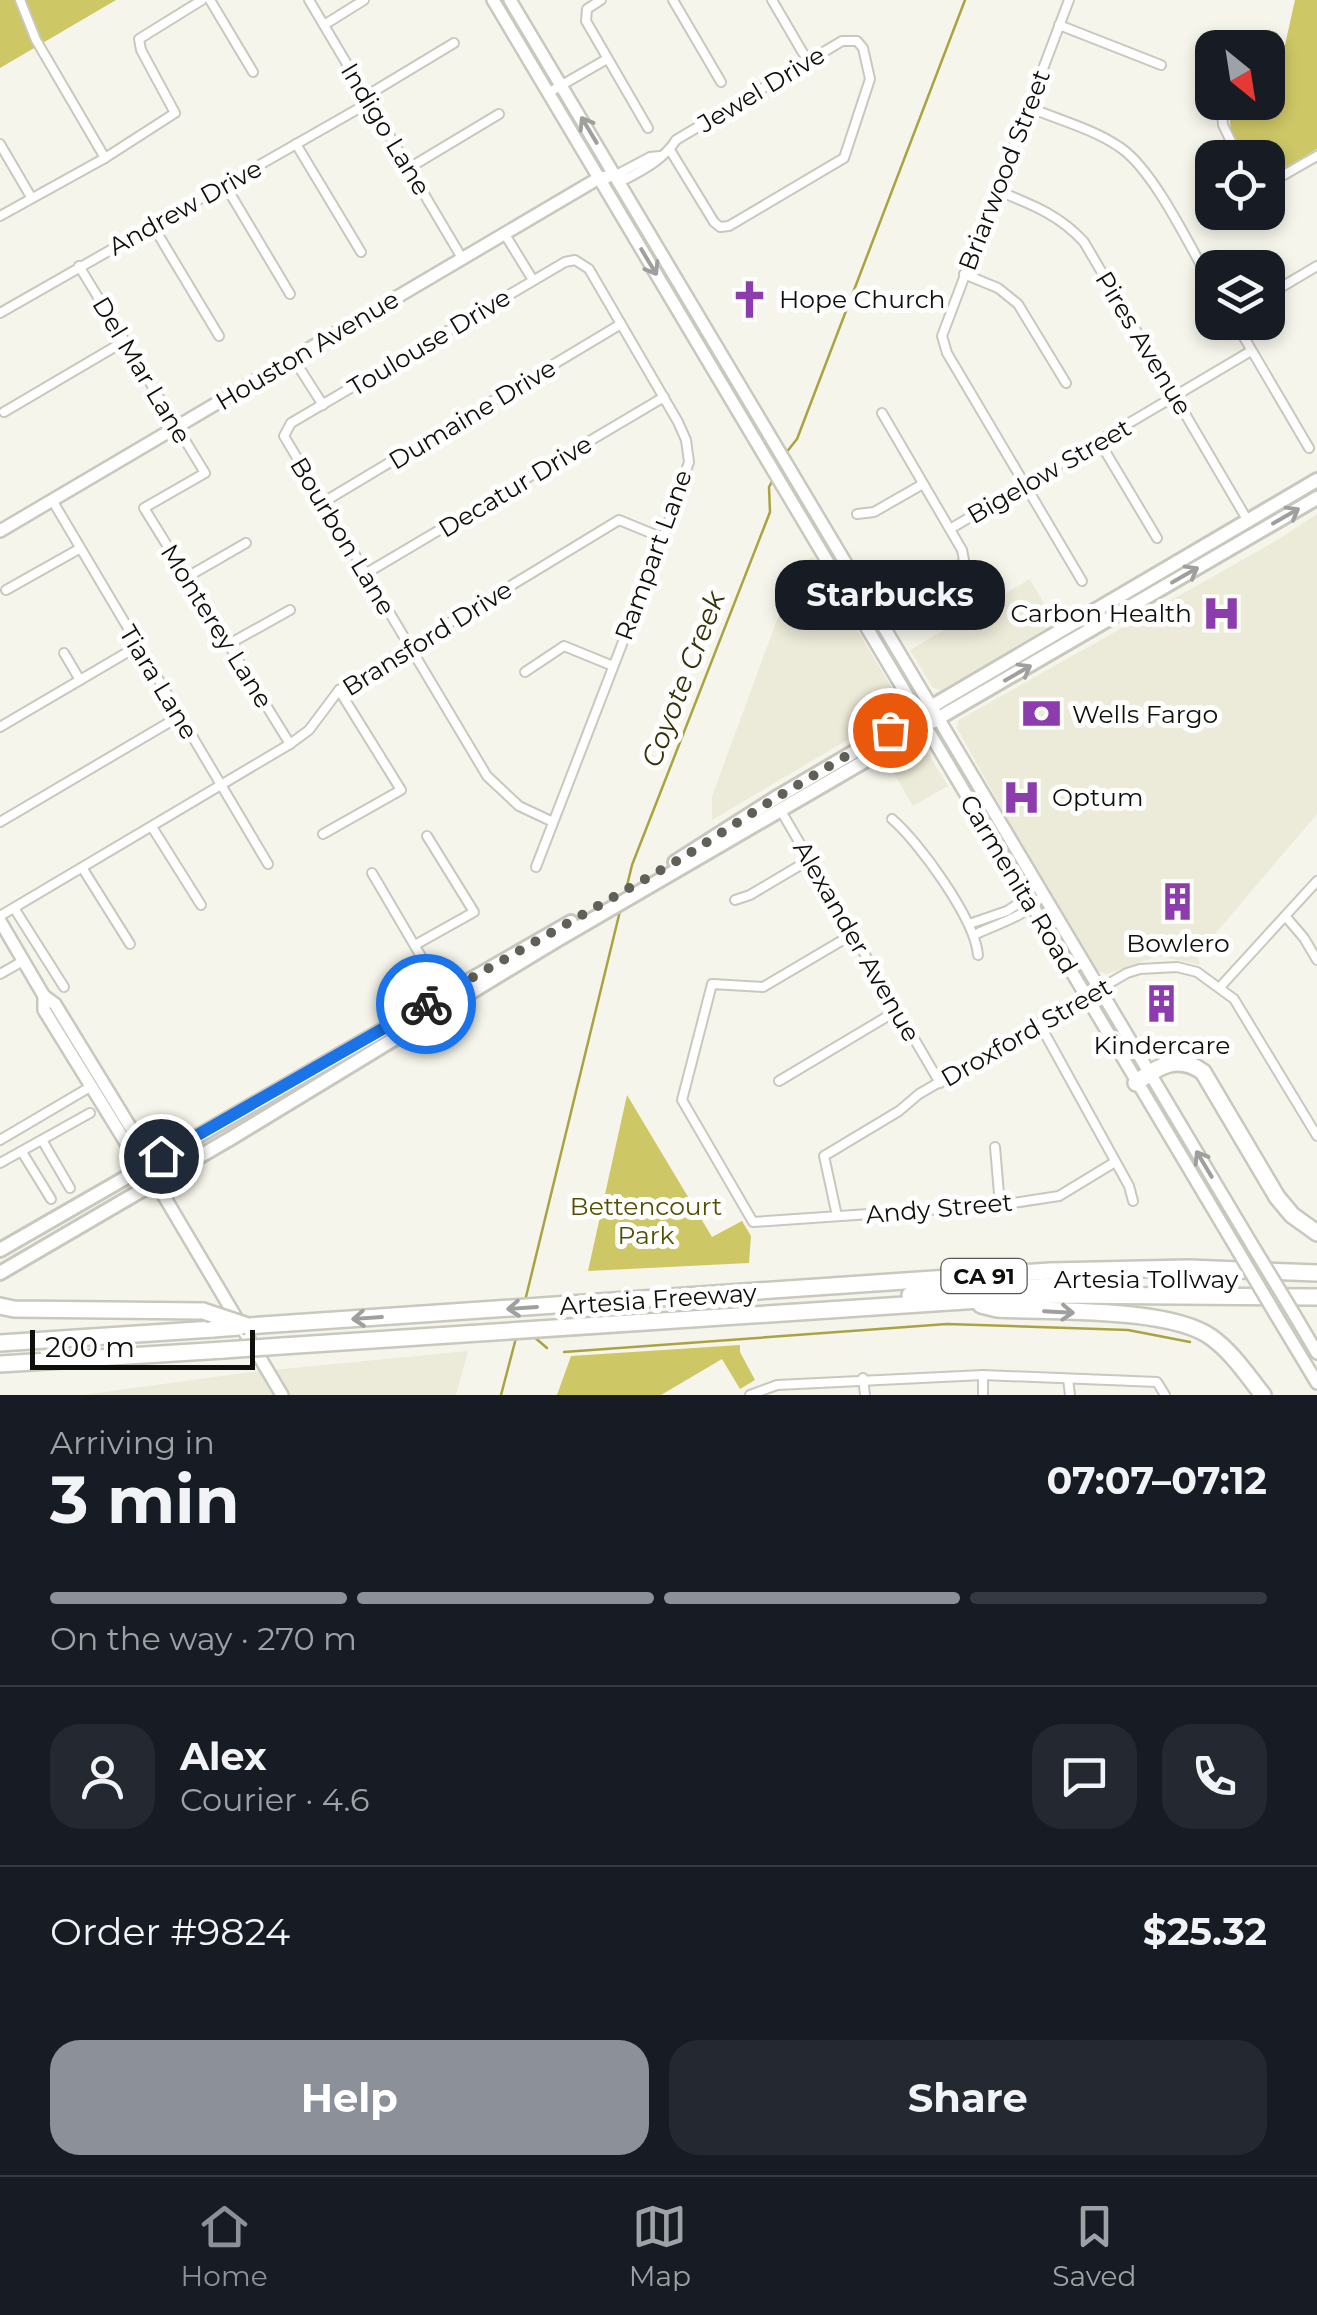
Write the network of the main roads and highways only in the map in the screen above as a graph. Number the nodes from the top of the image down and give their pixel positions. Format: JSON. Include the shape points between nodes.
{"nodes":[{"id":1,"x":493,"y":0,"type":"edge"},
{"id":2,"x":510,"y":0,"type":"edge"},
{"id":3,"x":616,"y":176,"type":"junction"},
{"id":4,"x":599,"y":178,"type":"junction"},
{"id":5,"x":1317,"y":480,"type":"edge"},
{"id":6,"x":1317,"y":498,"type":"edge"},
{"id":7,"x":0,"y":531,"type":"edge"},
{"id":8,"x":932,"y":706,"type":"junction"},
{"id":9,"x":918,"y":714,"type":"junction"},
{"id":10,"x":940,"y":720,"type":"junction"},
{"id":11,"x":926,"y":727,"type":"junction"},
{"id":12,"x":681,"y":863,"type":"junction"},
{"id":13,"x":0,"y":918,"type":"edge"},
{"id":14,"x":447,"y":1000,"type":"junction"},
{"id":15,"x":76,"y":1050,"type":"junction"},
{"id":16,"x":80,"y":1069,"type":"junction"},
{"id":17,"x":1143,"y":1078,"type":"junction"},
{"id":18,"x":108,"y":1092,"type":"junction"},
{"id":19,"x":145,"y":1165,"type":"junction"},
{"id":20,"x":155,"y":1181,"type":"junction"},
{"id":21,"x":70,"y":1209,"type":"junction"},
{"id":22,"x":1317,"y":1232,"type":"edge"},
{"id":23,"x":0,"y":1250,"type":"edge"},
{"id":24,"x":34,"y":1253,"type":"junction"},
{"id":25,"x":0,"y":1273,"type":"edge"},
{"id":26,"x":1317,"y":1273,"type":"edge"},
{"id":27,"x":1317,"y":1281,"type":"edge"},
{"id":28,"x":738,"y":1293,"type":"junction"},
{"id":29,"x":1110,"y":1294,"type":"junction"},
{"id":30,"x":1317,"y":1297,"type":"edge"},
{"id":31,"x":962,"y":1301,"type":"junction"},
{"id":32,"x":0,"y":1306,"type":"edge"},
{"id":33,"x":790,"y":1314,"type":"junction"},
{"id":34,"x":248,"y":1326,"type":"junction"},
{"id":35,"x":0,"y":1343,"type":"edge"},
{"id":36,"x":1317,"y":1353,"type":"edge"},
{"id":37,"x":3,"y":1365,"type":"edge"},
{"id":38,"x":1317,"y":1383,"type":"edge"},
{"id":39,"x":282,"y":1395,"type":"edge"},
{"id":40,"x":1263,"y":1395,"type":"edge"}],
"edges":[{"from":1,"to":4,"type":"main road","name":"Carmenita Road"},
{"from":3,"to":2,"type":"main road","name":"Carmenita Road","one_way":true},
{"from":3,"to":4,"type":"main road","name":"Houston Avenue"},
{"from":3,"to":8,"type":"main road","name":"Carmenita Road"},
{"from":4,"to":7,"type":"main road","name":"Houston Avenue"},
{"from":4,"to":9,"type":"main road","name":"Carmenita Road","one_way":true},
{"from":5,"to":8,"type":"main road"},
{"from":10,"to":6,"type":"main road","one_way":true},
{"from":8,"to":9,"type":"main road"},
{"from":8,"to":10,"type":"main road","name":"Carmenita Road"},
{"from":9,"to":11,"type":"main road","name":"Carmenita Road"},
{"from":9,"to":12,"type":"main road"},
{"from":10,"to":11,"type":"main road"},
{"from":10,"to":17,"type":"main road","name":"Carmenita Road","via":[[1099,988]]},
{"from":11,"to":12,"type":"main road"},
{"from":11,"to":17,"type":"main road","name":"Carmenita Road","via":[[1085,996]]},
{"from":12,"to":14,"type":"main road"},
{"from":13,"to":15,"type":"main road","via":[[44,996],[44,1010]]},
{"from":14,"to":19,"type":"main road"},
{"from":14,"to":20,"type":"main road"},
{"from":15,"to":16,"type":"main road"},
{"from":15,"to":18,"type":"main road"},
{"from":16,"to":18,"type":"main road"},
{"from":16,"to":19,"type":"main road"},
{"from":17,"to":22,"type":"highway","via":[[1180,1062],[1203,1072],[1278,1197]]},
{"from":36,"to":17,"type":"main road","name":"Carmenita Road","one_way":true,"bridge":true},
{"from":17,"to":38,"type":"main road","name":"Carmenita Road","bridge":true},
{"from":18,"to":19,"type":"main road"},
{"from":19,"to":20,"type":"main road"},
{"from":19,"to":21,"type":"main road"},
{"from":20,"to":24,"type":"main road"},
{"from":20,"to":39,"type":"main road"},
{"from":21,"to":23,"type":"main road"},
{"from":21,"to":24,"type":"main road","via":[[36,1240]]},
{"from":24,"to":25,"type":"main road"},
{"from":26,"to":28,"type":"highway","name":"Artesia Freeway","number":"CA 91","via":[[1120,1269]]},
{"from":27,"to":28,"type":"highway","name":"Artesia Tollway","via":[[1122,1277],[749,1299]]},
{"from":28,"to":34,"type":"highway","name":"Artesia Freeway","number":"CA 91","one_way":true},
{"from":29,"to":30,"type":"highway","name":"Artesia Freeway","number":"CA 91"},
{"from":29,"to":31,"type":"highway","name":"Artesia Freeway","number":"CA 91"},
{"from":29,"to":33,"type":"highway","name":"Artesia Tollway","via":[[1096,1284],[1010,1287],[803,1303]]},
{"from":31,"to":33,"type":"highway","name":"Artesia Freeway","number":"CA 91"},
{"from":31,"to":40,"type":"highway","one_way":true,"via":[[1190,1325],[1213,1338]]},
{"from":32,"to":34,"type":"highway","bridge":true,"via":[[203,1311]]},
{"from":33,"to":37,"type":"highway","name":"Artesia Freeway","number":"CA 91","bridge":true},
{"from":34,"to":35,"type":"highway","name":"Artesia Freeway","number":"CA 91","bridge":true}]}
